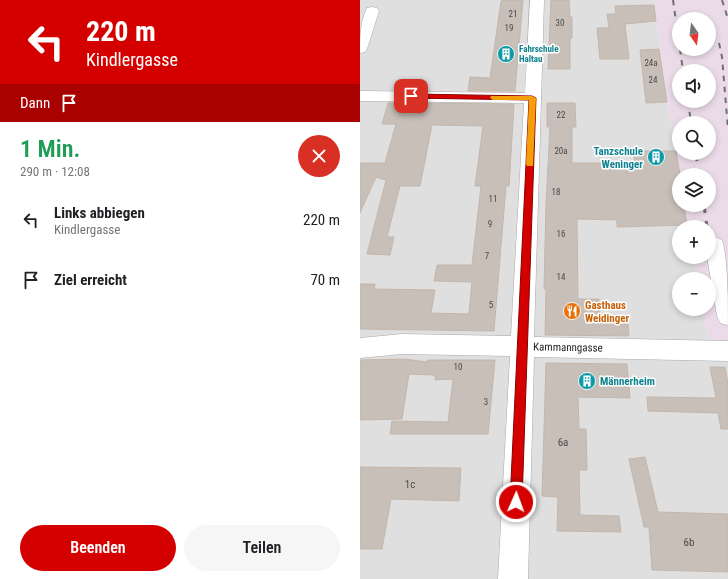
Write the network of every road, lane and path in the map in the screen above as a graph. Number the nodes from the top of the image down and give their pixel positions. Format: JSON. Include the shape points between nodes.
{"nodes":[{"id":1,"x":537,"y":0,"type":"edge"},
{"id":2,"x":372,"y":11,"type":"dead end"},
{"id":3,"x":360,"y":49,"type":"edge"},
{"id":4,"x":360,"y":96,"type":"edge"},
{"id":5,"x":532,"y":98,"type":"junction"},
{"id":6,"x":716,"y":250,"type":"edge"},
{"id":7,"x":728,"y":316,"type":"edge"},
{"id":8,"x":522,"y":346,"type":"junction"},
{"id":9,"x":360,"y":348,"type":"edge"},
{"id":10,"x":728,"y":351,"type":"edge"},
{"id":11,"x":514,"y":579,"type":"edge"}],
"edges":[{"from":1,"to":5,"type":"street"},
{"from":2,"to":3,"type":"street"},
{"from":4,"to":5,"type":"street"},
{"from":5,"to":8,"type":"street"},
{"from":6,"to":7,"type":"street"},
{"from":8,"to":9,"type":"street","name":"Kammanngasse","via":[[402,344]]},
{"from":8,"to":10,"type":"street","name":"Kammanngasse"},
{"from":8,"to":11,"type":"street"}]}
